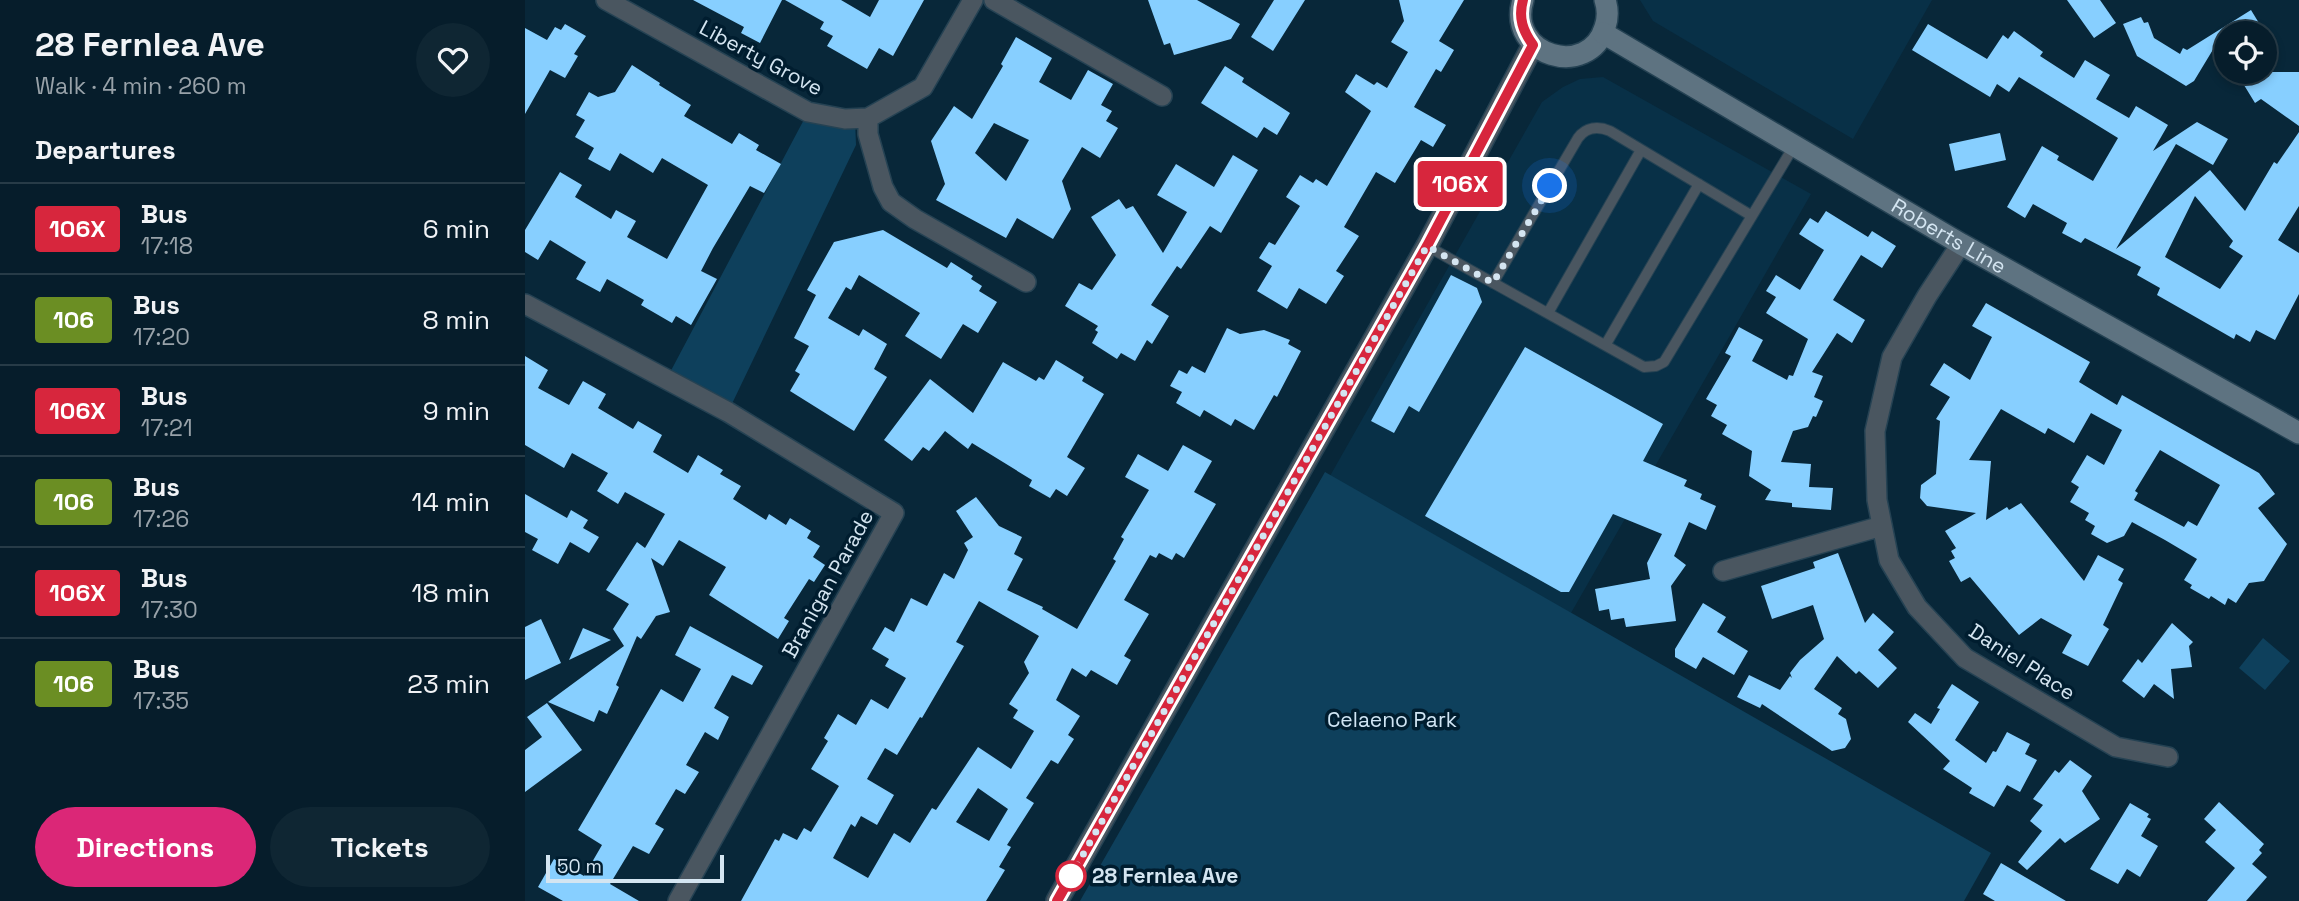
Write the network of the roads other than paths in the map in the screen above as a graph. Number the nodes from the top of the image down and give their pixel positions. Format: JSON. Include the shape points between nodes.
{"nodes":[{"id":1,"x":606,"y":0,"type":"edge"},
{"id":2,"x":973,"y":0,"type":"edge"},
{"id":3,"x":994,"y":0,"type":"edge"},
{"id":4,"x":1523,"y":0,"type":"edge"},
{"id":5,"x":1605,"y":0,"type":"edge"},
{"id":6,"x":1603,"y":33,"type":"junction"},
{"id":7,"x":1533,"y":45,"type":"junction"},
{"id":8,"x":1162,"y":96,"type":"dead end"},
{"id":9,"x":867,"y":118,"type":"junction"},
{"id":10,"x":1794,"y":145,"type":"junction"},
{"id":11,"x":1641,"y":150,"type":"junction"},
{"id":12,"x":1699,"y":184,"type":"junction"},
{"id":13,"x":1752,"y":216,"type":"junction"},
{"id":14,"x":1961,"y":244,"type":"junction"},
{"id":15,"x":1427,"y":246,"type":"junction"},
{"id":16,"x":1026,"y":282,"type":"dead end"},
{"id":17,"x":1493,"y":283,"type":"junction"},
{"id":18,"x":525,"y":304,"type":"edge"},
{"id":19,"x":1548,"y":313,"type":"junction"},
{"id":20,"x":1605,"y":344,"type":"junction"},
{"id":21,"x":2299,"y":433,"type":"edge"},
{"id":22,"x":1882,"y":526,"type":"junction"},
{"id":23,"x":1723,"y":571,"type":"dead end"},
{"id":24,"x":2168,"y":757,"type":"dead end"},
{"id":25,"x":678,"y":901,"type":"edge"},
{"id":26,"x":1057,"y":901,"type":"edge"}],
"edges":[{"from":1,"to":9,"type":"street","name":"Liberty Grove","via":[[808,112],[845,120]]},
{"from":2,"to":9,"type":"street","via":[[923,87]]},
{"from":3,"to":8,"type":"street"},
{"from":4,"to":7,"type":"main road","via":[[1520,19]]},
{"from":5,"to":6,"type":"main road"},
{"from":6,"to":7,"type":"main road","via":[[1595,44],[1571,57],[1557,57]]},
{"from":6,"to":10,"type":"main road","name":"Roberts Line"},
{"from":7,"to":15,"type":"street"},
{"from":9,"to":16,"type":"street","via":[[883,187],[891,202]]},
{"from":10,"to":13,"type":"lane"},
{"from":10,"to":14,"type":"main road","name":"Roberts Line"},
{"from":11,"to":12,"type":"lane"},
{"from":11,"to":17,"type":"lane","via":[[1605,129],[1581,133]]},
{"from":11,"to":19,"type":"lane"},
{"from":12,"to":13,"type":"lane"},
{"from":12,"to":20,"type":"lane"},
{"from":13,"to":20,"type":"lane","via":[[1664,362],[1644,366]]},
{"from":14,"to":21,"type":"main road","name":"Roberts Line"},
{"from":14,"to":22,"type":"street","name":"Daniel Place","via":[[1892,357],[1875,430]]},
{"from":15,"to":17,"type":"lane"},
{"from":15,"to":26,"type":"street"},
{"from":17,"to":19,"type":"lane"},
{"from":18,"to":25,"type":"street","name":"Branigan Parade","via":[[727,412],[894,513]]},
{"from":19,"to":20,"type":"lane"},
{"from":22,"to":23,"type":"street"},
{"from":22,"to":24,"type":"street","name":"Daniel Place","via":[[1889,560],[1917,607],[1962,656],[2116,747]]}]}
